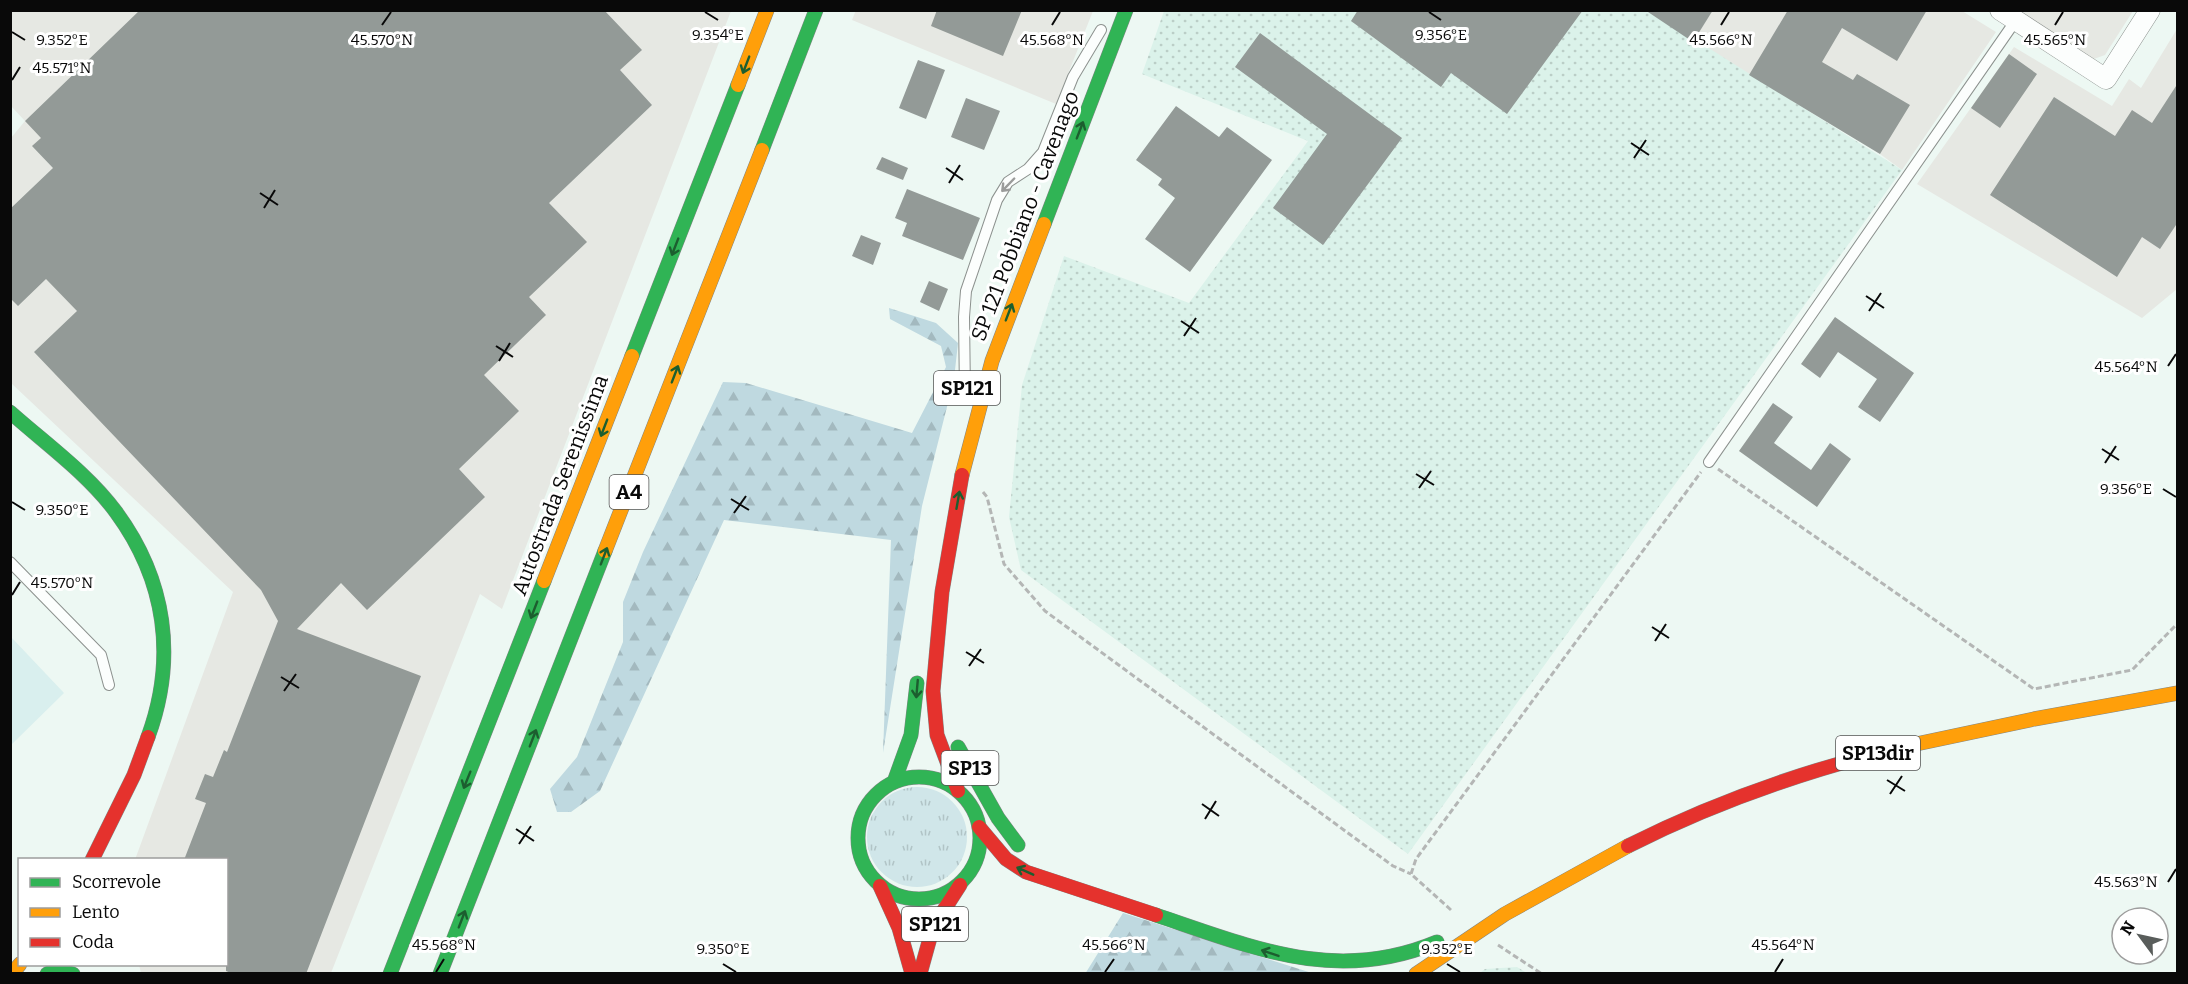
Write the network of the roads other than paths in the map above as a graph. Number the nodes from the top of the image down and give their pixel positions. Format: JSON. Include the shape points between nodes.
{"nodes":[{"id":1,"x":767,"y":10,"type":"edge"},
{"id":2,"x":816,"y":10,"type":"edge"},
{"id":3,"x":1126,"y":10,"type":"edge"},
{"id":4,"x":2150,"y":10,"type":"edge"},
{"id":5,"x":2008,"y":15,"type":"edge"},
{"id":6,"x":1103,"y":25,"type":"joint"},
{"id":7,"x":1050,"y":164,"type":"dead end"},
{"id":8,"x":978,"y":353,"type":"dead end"},
{"id":9,"x":965,"y":394,"type":"junction"},
{"id":10,"x":10,"y":412,"type":"edge"},
{"id":11,"x":960,"y":412,"type":"dead end"},
{"id":12,"x":1709,"y":462,"type":"road end"},
{"id":13,"x":948,"y":557,"type":"junction"},
{"id":14,"x":10,"y":562,"type":"edge"},
{"id":15,"x":918,"y":674,"type":"dead end"},
{"id":16,"x":109,"y":685,"type":"dead end"},
{"id":17,"x":2178,"y":693,"type":"edge"},
{"id":18,"x":950,"y":717,"type":"dead end"},
{"id":19,"x":489,"y":726,"type":"junction"},
{"id":20,"x":954,"y":735,"type":"dead end"},
{"id":21,"x":454,"y":770,"type":"dead end"},
{"id":22,"x":894,"y":783,"type":"junction"},
{"id":23,"x":958,"y":791,"type":"junction"},
{"id":24,"x":979,"y":827,"type":"junction"},
{"id":25,"x":109,"y":828,"type":"junction"},
{"id":26,"x":93,"y":858,"type":"edge"},
{"id":27,"x":102,"y":858,"type":"edge"},
{"id":28,"x":1594,"y":864,"type":"junction"},
{"id":29,"x":963,"y":881,"type":"junction"},
{"id":30,"x":880,"y":886,"type":"junction"},
{"id":31,"x":1126,"y":905,"type":"junction"},
{"id":32,"x":47,"y":974,"type":"edge"},
{"id":33,"x":73,"y":974,"type":"edge"},
{"id":34,"x":390,"y":974,"type":"edge"},
{"id":35,"x":440,"y":974,"type":"edge"},
{"id":36,"x":912,"y":974,"type":"edge"},
{"id":37,"x":920,"y":974,"type":"edge"},
{"id":38,"x":1416,"y":974,"type":"edge"}],
"edges":[{"from":1,"to":19,"type":"main road","name":"Autostrada Serenissima","number":"A4","one_way":true},
{"from":35,"to":2,"type":"main road","number":"A4","one_way":true},
{"from":13,"to":3,"type":"main road","name":"SP 121 Pobbiano - Cavenago","number":"SP121","one_way":true,"via":[[968,444],[990,367]]},
{"from":4,"to":5,"type":"street","via":[[2106,79]]},
{"from":5,"to":12,"type":"lane"},
{"from":6,"to":7,"type":"main road","name":"SP 121 Pobbiano - Cavenago"},
{"from":6,"to":9,"type":"lane","one_way":true,"via":[[1073,77],[1043,152],[1004,187],[993,210],[965,300]]},
{"from":8,"to":9,"type":"main road","name":"SP 121 Pobbiano - Cavenago","number":"SP121"},
{"from":9,"to":11,"type":"main road","name":"SP 121 Pobbiano - Cavenago","number":"SP121"},
{"from":10,"to":25,"type":"main road","via":[[116,513],[151,572],[161,603],[166,631],[164,674],[156,711],[141,758]]},
{"from":13,"to":18,"type":"main road","via":[[944,675]]},
{"from":13,"to":23,"type":"main road","name":"SP 121 Pobbiano - Cavenago","number":"SP121","via":[[933,705],[938,740]]},
{"from":14,"to":16,"type":"lane","via":[[101,655]]},
{"from":15,"to":22,"type":"main road","one_way":true,"via":[[911,735]]},
{"from":17,"to":28,"type":"main road","number":"SP13dir","via":[[1921,742],[1796,777],[1655,834]]},
{"from":19,"to":21,"type":"main road"},
{"from":19,"to":34,"type":"main road","name":"Autostrada Serenissima","number":"A4","one_way":true},
{"from":20,"to":31,"type":"main road","number":"SP13","via":[[998,818],[1032,858]]},
{"from":22,"to":23,"type":"main road","number":"SP121","via":[[926,777]]},
{"from":22,"to":30,"type":"main road","number":"SP121","via":[[871,801],[858,833],[863,864]]},
{"from":23,"to":24,"type":"main road","name":"SP 121 Pobbiano - Cavenago","number":"SP121","via":[[972,808]]},
{"from":24,"to":29,"type":"main road","number":"SP121","via":[[978,854]]},
{"from":31,"to":24,"type":"main road","number":"SP13","one_way":true,"via":[[1020,869],[1004,857]]},
{"from":25,"to":26,"type":"main road"},
{"from":25,"to":27,"type":"main road"},
{"from":28,"to":31,"type":"main road","number":"SP13","one_way":true,"via":[[1536,880],[1414,956],[1359,969],[1329,968],[1287,959]]},
{"from":28,"to":38,"type":"main road","number":"SP13dir","via":[[1461,940]]},
{"from":29,"to":30,"type":"main road","number":"SP121","via":[[945,894],[923,899],[905,898]]},
{"from":29,"to":37,"type":"main road","number":"SP121","via":[[936,921]]},
{"from":30,"to":36,"type":"main road","number":"SP121","via":[[899,928]]},
{"from":32,"to":33,"type":"main road","via":[[64,970]]}]}
